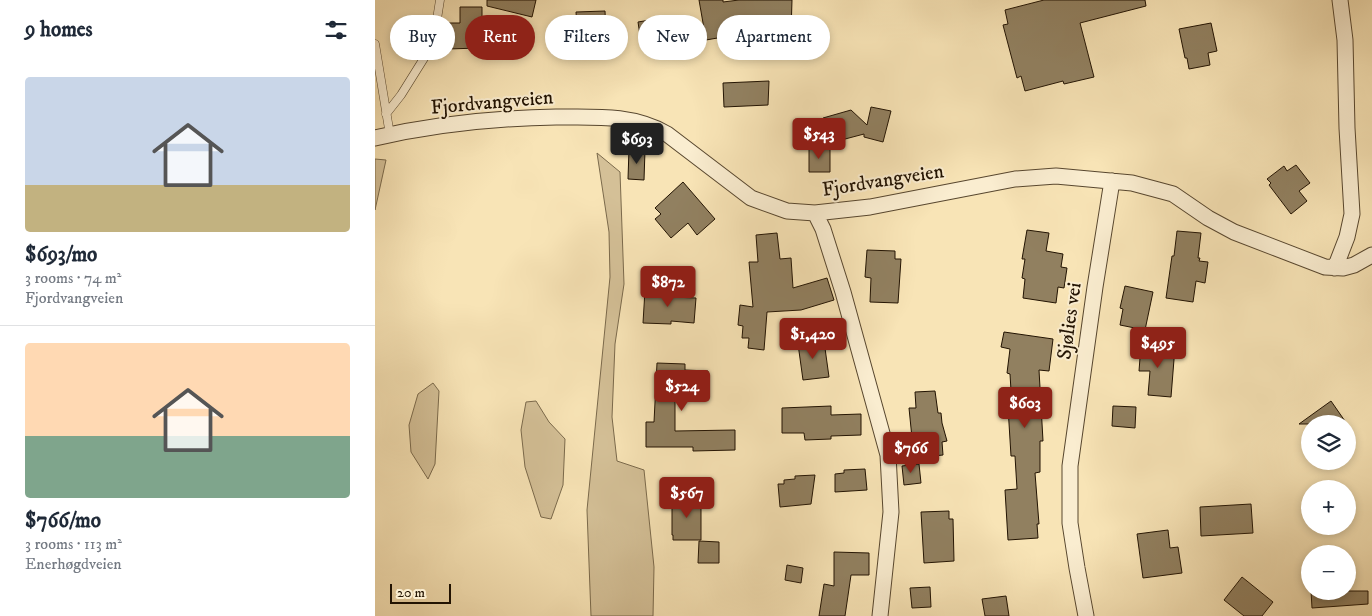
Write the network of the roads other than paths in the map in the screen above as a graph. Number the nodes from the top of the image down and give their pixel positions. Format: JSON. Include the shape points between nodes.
{"nodes":[{"id":1,"x":440,"y":0,"type":"edge"},
{"id":2,"x":1340,"y":0,"type":"edge"},
{"id":3,"x":375,"y":44,"type":"edge"},
{"id":4,"x":386,"y":114,"type":"junction"},
{"id":5,"x":390,"y":135,"type":"junction"},
{"id":6,"x":375,"y":138,"type":"edge"},
{"id":7,"x":1112,"y":181,"type":"junction"},
{"id":8,"x":815,"y":212,"type":"junction"},
{"id":9,"x":1372,"y":255,"type":"edge"},
{"id":10,"x":1335,"y":268,"type":"junction"},
{"id":11,"x":880,"y":616,"type":"edge"},
{"id":12,"x":1086,"y":616,"type":"edge"}],
"edges":[{"from":1,"to":4,"type":"lane","via":[[434,38],[401,95]]},
{"from":2,"to":10,"type":"street","via":[[1345,40],[1352,214]]},
{"from":3,"to":4,"type":"lane"},
{"from":4,"to":5,"type":"lane"},
{"from":5,"to":6,"type":"street","name":"Fjordvangveien"},
{"from":5,"to":8,"type":"street","name":"Fjordvangveien","via":[[487,120],[603,117],[630,120],[667,134],[751,198],[787,211]]},
{"from":7,"to":8,"type":"street","name":"Fjordvangveien","via":[[1056,176],[1015,179],[870,207]]},
{"from":7,"to":10,"type":"street","name":"Fjordvangveien","via":[[1173,194],[1234,232]]},
{"from":7,"to":12,"type":"street","name":"Sjølies vei","via":[[1071,466],[1070,523]]},
{"from":8,"to":11,"type":"street","via":[[843,292],[888,455],[891,512]]},
{"from":9,"to":10,"type":"street","name":"Fjordvangveien","via":[[1353,265]]}]}
